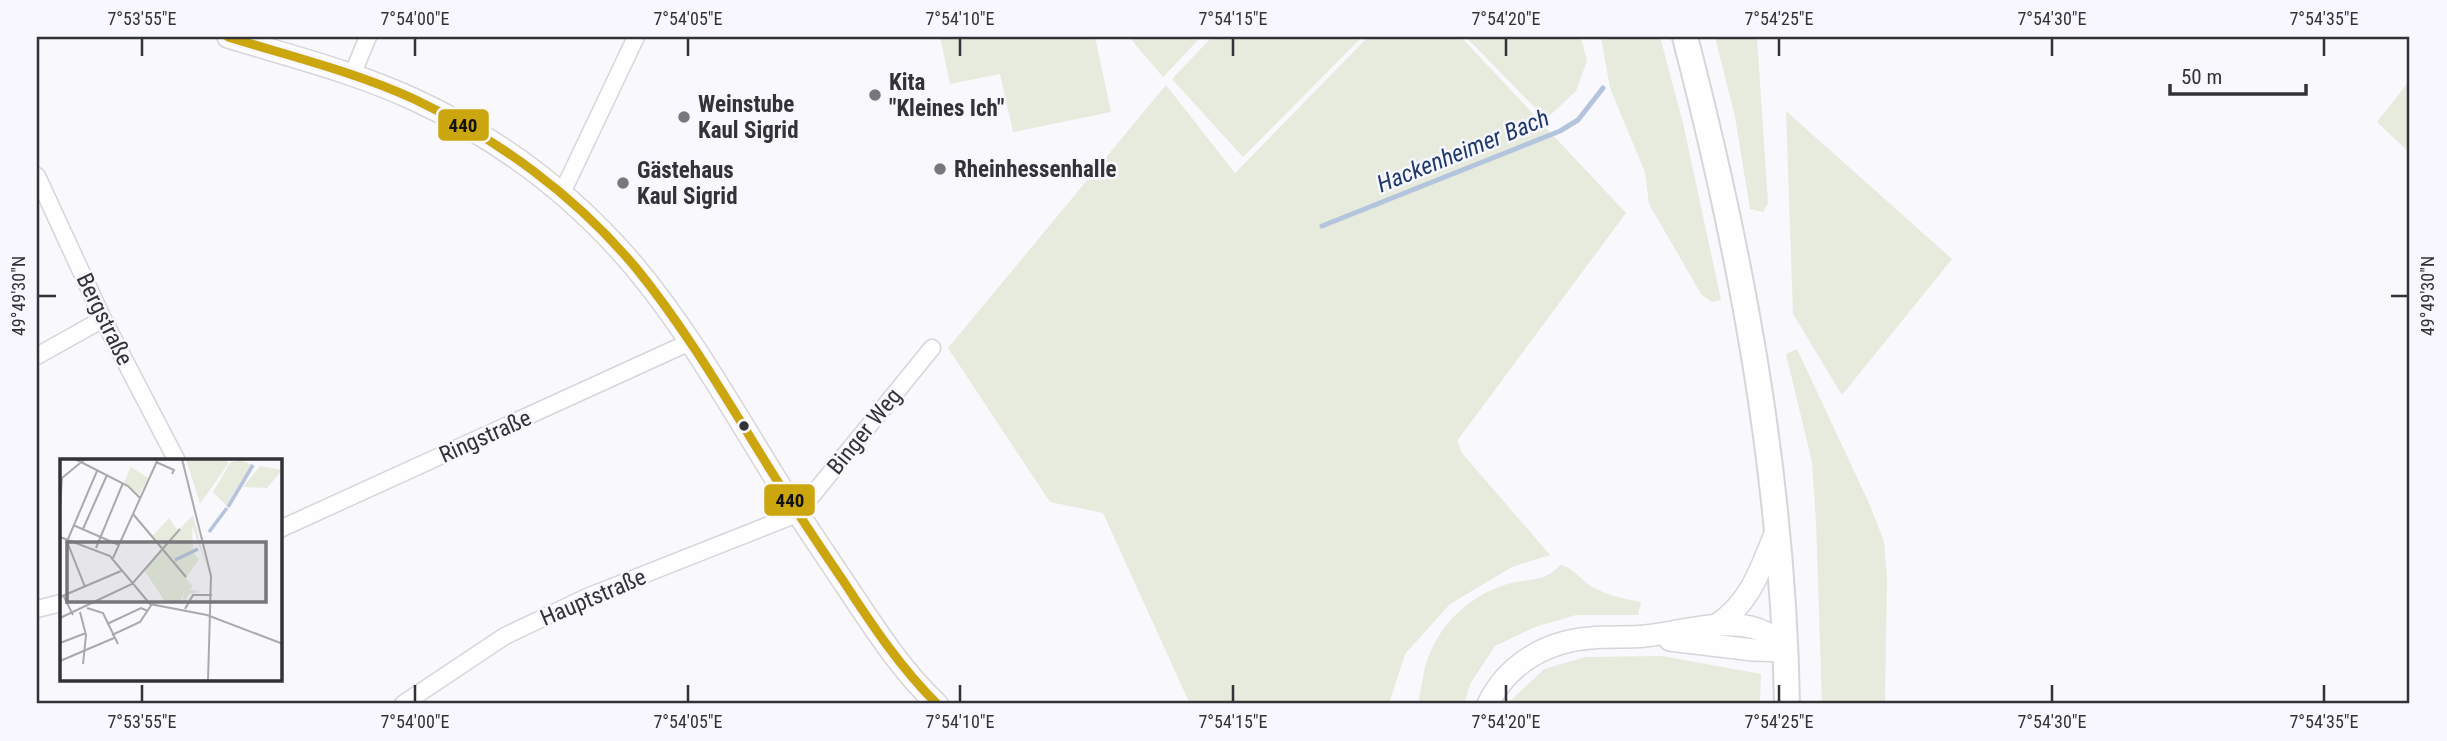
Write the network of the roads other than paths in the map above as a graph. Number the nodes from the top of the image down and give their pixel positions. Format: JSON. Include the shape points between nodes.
{"nodes":[{"id":1,"x":228,"y":37,"type":"edge"},
{"id":2,"x":368,"y":37,"type":"edge"},
{"id":3,"x":636,"y":37,"type":"edge"},
{"id":4,"x":1685,"y":37,"type":"edge"},
{"id":5,"x":352,"y":75,"type":"junction"},
{"id":6,"x":37,"y":176,"type":"edge"},
{"id":7,"x":562,"y":194,"type":"junction"},
{"id":8,"x":103,"y":319,"type":"junction"},
{"id":9,"x":690,"y":342,"type":"junction"},
{"id":10,"x":932,"y":348,"type":"dead end"},
{"id":11,"x":37,"y":356,"type":"edge"},
{"id":12,"x":176,"y":459,"type":"edge"},
{"id":13,"x":797,"y":514,"type":"junction"},
{"id":14,"x":1778,"y":527,"type":"junction"},
{"id":15,"x":282,"y":528,"type":"edge"},
{"id":16,"x":60,"y":603,"type":"edge"},
{"id":17,"x":37,"y":609,"type":"edge"},
{"id":18,"x":1715,"y":625,"type":"junction"},
{"id":19,"x":1644,"y":636,"type":"junction"},
{"id":20,"x":1786,"y":651,"type":"junction"},
{"id":21,"x":403,"y":704,"type":"edge"},
{"id":22,"x":937,"y":704,"type":"edge"},
{"id":23,"x":1488,"y":704,"type":"edge"},
{"id":24,"x":1787,"y":704,"type":"edge"}],
"edges":[{"from":1,"to":5,"type":"main road"},
{"from":2,"to":5,"type":"street"},
{"from":3,"to":7,"type":"street"},
{"from":4,"to":14,"type":"main road","via":[[1733,241],[1766,420]]},
{"from":5,"to":7,"type":"main road","via":[[470,128]]},
{"from":6,"to":8,"type":"street","name":"Bergstraße"},
{"from":7,"to":9,"type":"main road","via":[[635,268]]},
{"from":8,"to":11,"type":"street"},
{"from":8,"to":12,"type":"street","name":"Bergstraße"},
{"from":9,"to":13,"type":"main road"},
{"from":9,"to":15,"type":"street","name":"Ringstraße"},
{"from":10,"to":13,"type":"street","name":"Binger Weg"},
{"from":13,"to":21,"type":"street","name":"Hauptstraße","via":[[586,597],[505,636]]},
{"from":13,"to":22,"type":"main road","via":[[901,665]]},
{"from":14,"to":18,"type":"main road","via":[[1749,593],[1736,611]]},
{"from":14,"to":20,"type":"main road"},
{"from":16,"to":17,"type":"street"},
{"from":18,"to":19,"type":"main road"},
{"from":18,"to":20,"type":"main road","via":[[1756,628]]},
{"from":19,"to":20,"type":"main road"},
{"from":19,"to":23,"type":"main road","via":[[1587,638],[1541,651],[1515,667]]},
{"from":20,"to":24,"type":"main road"}]}
